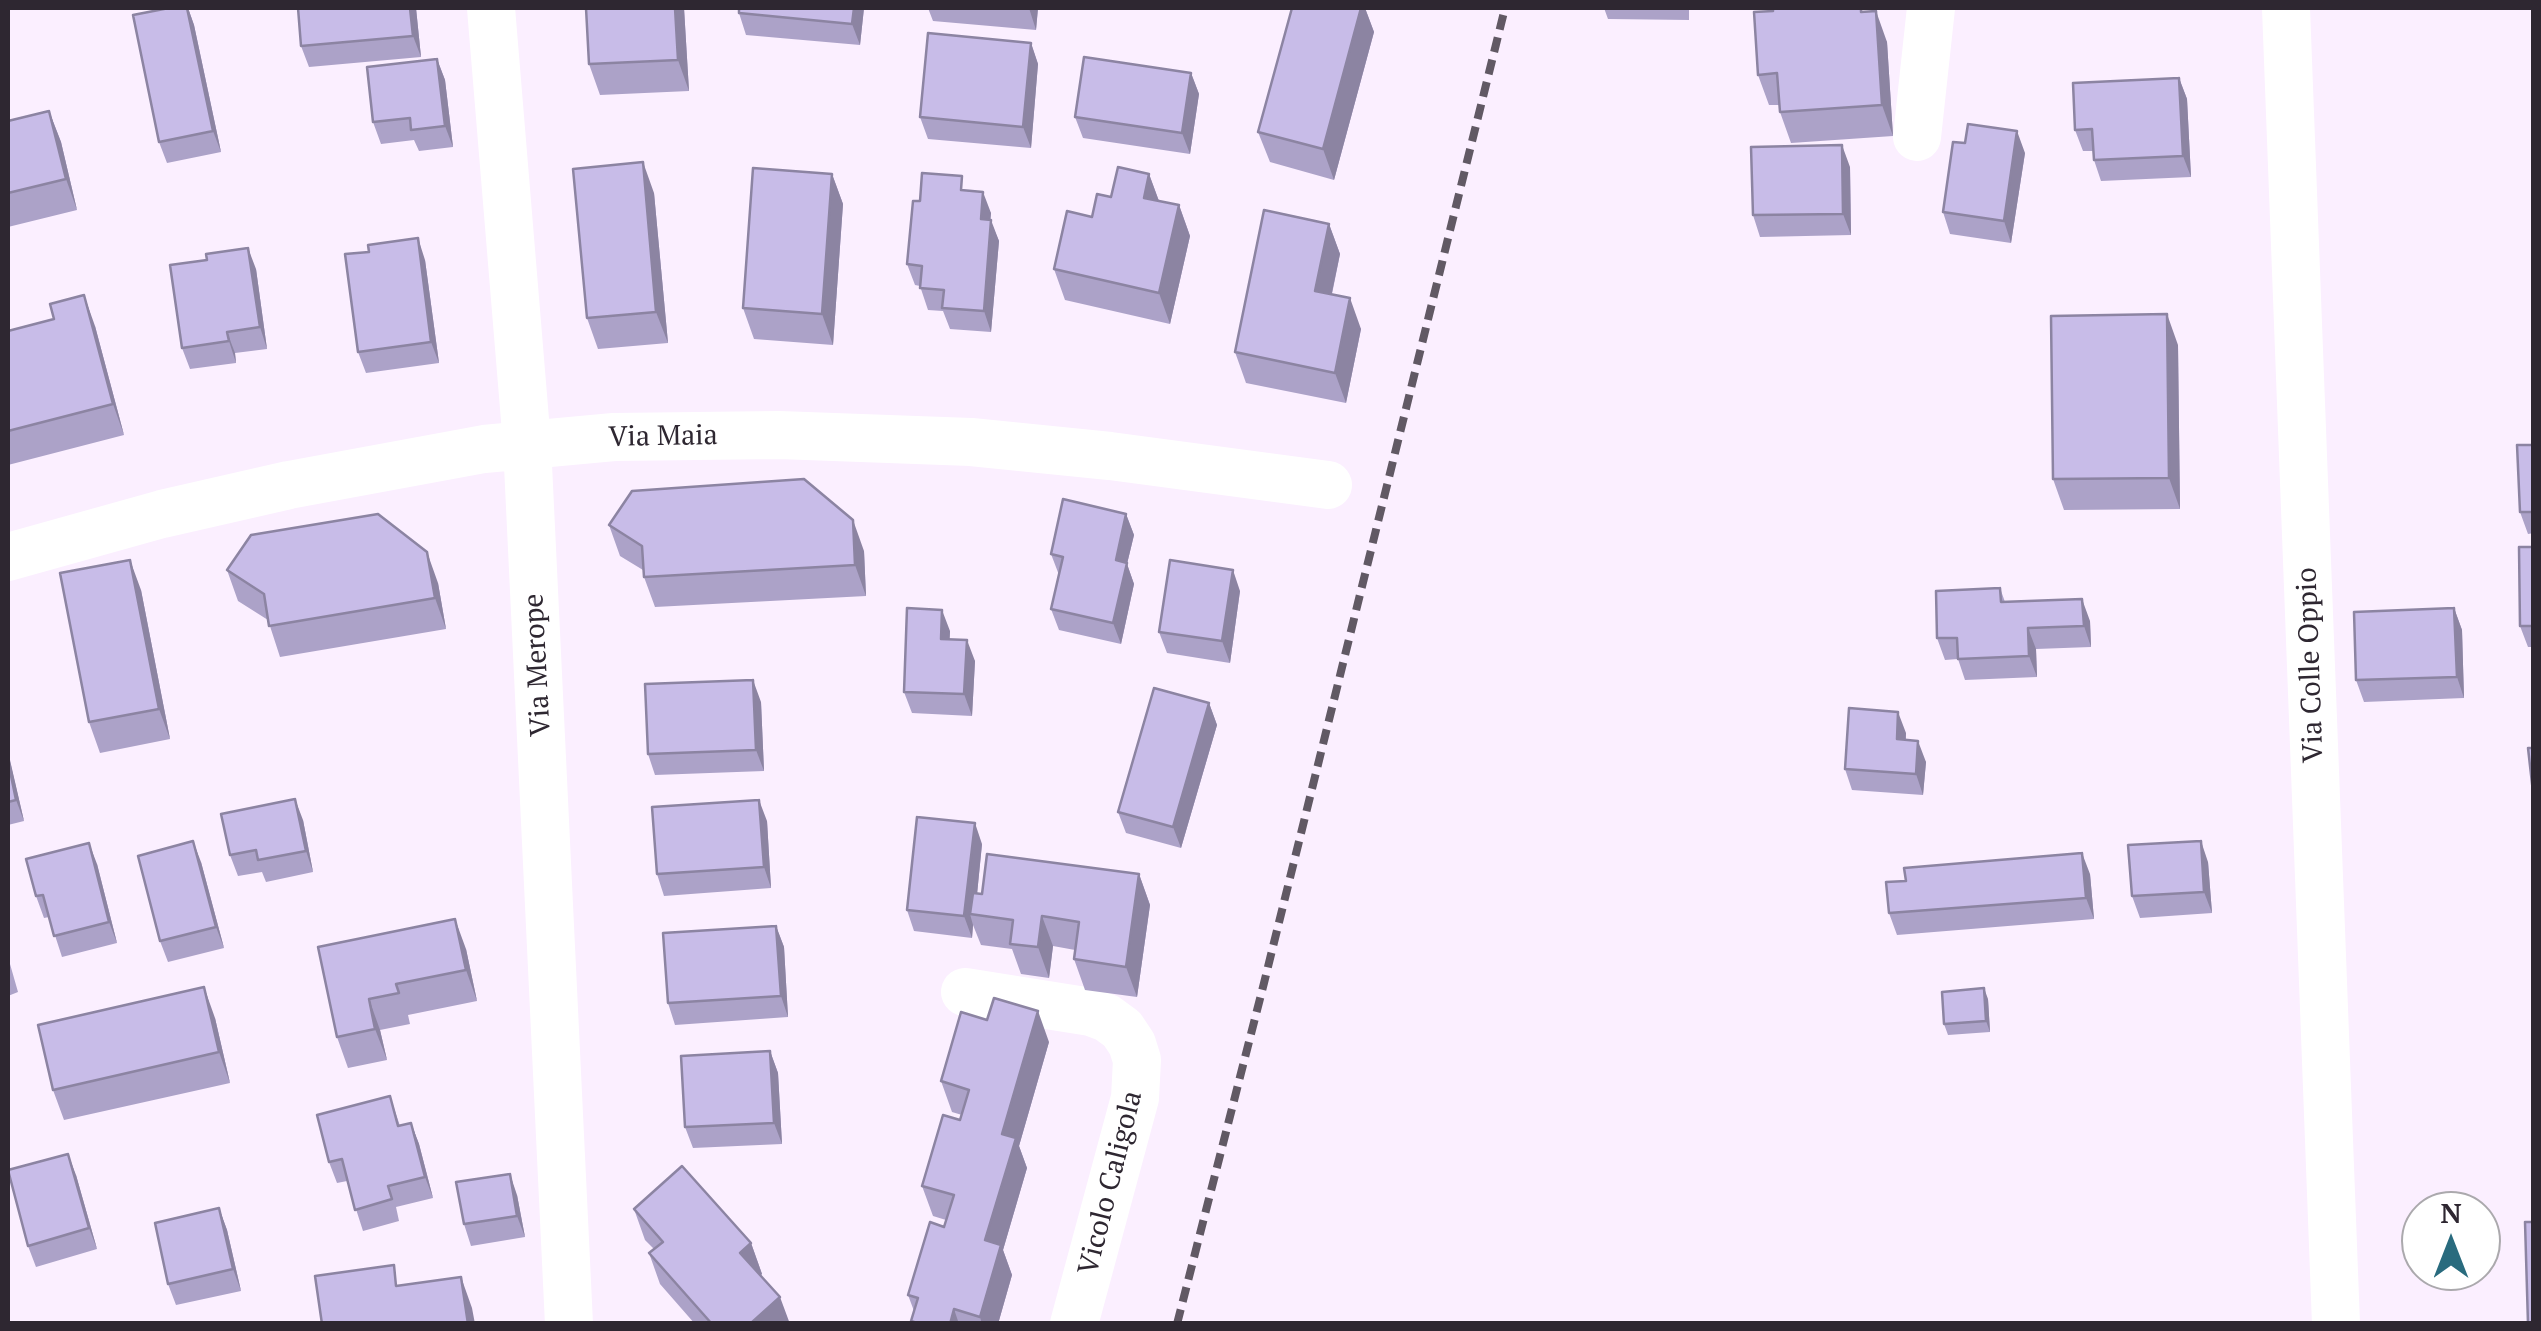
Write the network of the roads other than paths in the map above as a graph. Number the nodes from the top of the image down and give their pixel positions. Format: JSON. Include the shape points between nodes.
{"nodes":[{"id":1,"x":491,"y":8,"type":"edge"},
{"id":2,"x":1931,"y":8,"type":"edge"},
{"id":3,"x":2286,"y":8,"type":"edge"},
{"id":4,"x":1917,"y":137,"type":"dead end"},
{"id":5,"x":527,"y":444,"type":"junction"},
{"id":6,"x":1328,"y":485,"type":"dead end"},
{"id":7,"x":8,"y":557,"type":"edge"},
{"id":8,"x":965,"y":992,"type":"dead end"},
{"id":9,"x":569,"y":1324,"type":"edge"},
{"id":10,"x":1074,"y":1324,"type":"edge"},
{"id":11,"x":2336,"y":1324,"type":"edge"}],
"edges":[{"from":1,"to":5,"type":"street","name":"Via Merope"},
{"from":2,"to":4,"type":"street"},
{"from":3,"to":11,"type":"street","name":"Via Colle Oppio"},
{"from":5,"to":6,"type":"street","name":"Via Maia","via":[[697,435],[905,438]]},
{"from":5,"to":7,"type":"street","name":"Via Maia","via":[[225,498]]},
{"from":5,"to":9,"type":"street","name":"Via Merope"},
{"from":8,"to":10,"type":"street","name":"Vicolo Caligola","via":[[1091,1012],[1122,1029],[1132,1044],[1135,1098]]}]}
